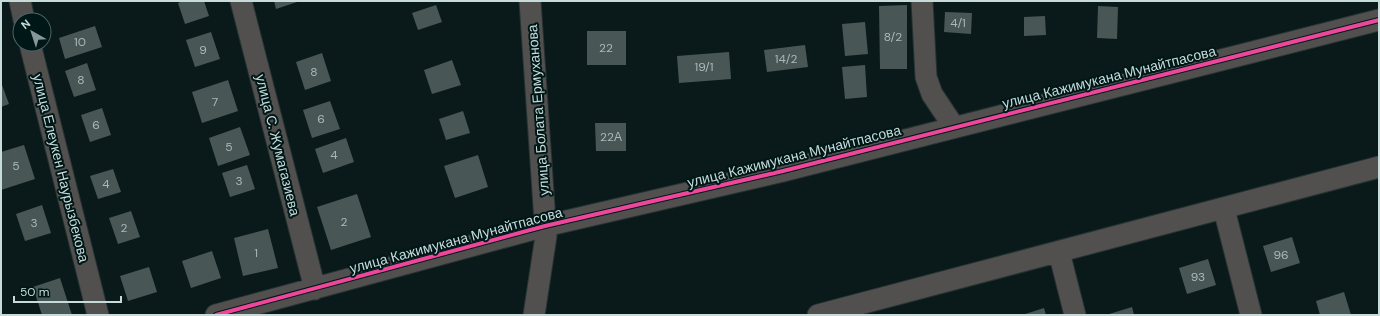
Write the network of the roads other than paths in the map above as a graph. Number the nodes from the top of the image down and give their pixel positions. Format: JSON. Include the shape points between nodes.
{"nodes":[{"id":1,"x":20,"y":1,"type":"edge"},
{"id":2,"x":241,"y":1,"type":"edge"},
{"id":3,"x":530,"y":1,"type":"edge"},
{"id":4,"x":922,"y":1,"type":"edge"},
{"id":5,"x":22,"y":12,"type":"edge"},
{"id":6,"x":1379,"y":20,"type":"edge"},
{"id":7,"x":32,"y":52,"type":"edge"},
{"id":8,"x":954,"y":127,"type":"junction"},
{"id":9,"x":1379,"y":167,"type":"edge"},
{"id":10,"x":1224,"y":209,"type":"junction"},
{"id":11,"x":545,"y":226,"type":"junction"},
{"id":12,"x":1059,"y":252,"type":"junction"},
{"id":13,"x":315,"y":289,"type":"junction"},
{"id":14,"x":852,"y":311,"type":"edge"},
{"id":15,"x":98,"y":315,"type":"edge"},
{"id":16,"x":216,"y":315,"type":"edge"},
{"id":17,"x":534,"y":315,"type":"edge"},
{"id":18,"x":818,"y":315,"type":"edge"},
{"id":19,"x":1075,"y":315,"type":"edge"},
{"id":20,"x":1251,"y":315,"type":"edge"}],
"edges":[{"from":1,"to":5,"type":"street"},
{"from":2,"to":13,"type":"street","name":"улица С. Жумагазиева"},
{"from":3,"to":11,"type":"street","name":"улица Болата Ермуханова"},
{"from":4,"to":8,"type":"street","via":[[926,77],[932,94]]},
{"from":6,"to":8,"type":"street","name":"улица Кажимукана Мунайтпасова"},
{"from":7,"to":15,"type":"street","name":"улица Елеукен Наурызбекова"},
{"from":8,"to":11,"type":"street","name":"улица Кажимукана Мунайтпасова","via":[[783,171]]},
{"from":9,"to":10,"type":"street"},
{"from":10,"to":12,"type":"street"},
{"from":10,"to":20,"type":"street"},
{"from":11,"to":13,"type":"street","name":"улица Кажимукана Мунайтпасова"},
{"from":11,"to":17,"type":"street","name":"улица Болата Ермуханова","via":[[546,236]]},
{"from":12,"to":14,"type":"street"},
{"from":12,"to":19,"type":"street"},
{"from":13,"to":16,"type":"street","name":"улица Кажимукана Мунайтпасова"},
{"from":14,"to":18,"type":"street"}]}
